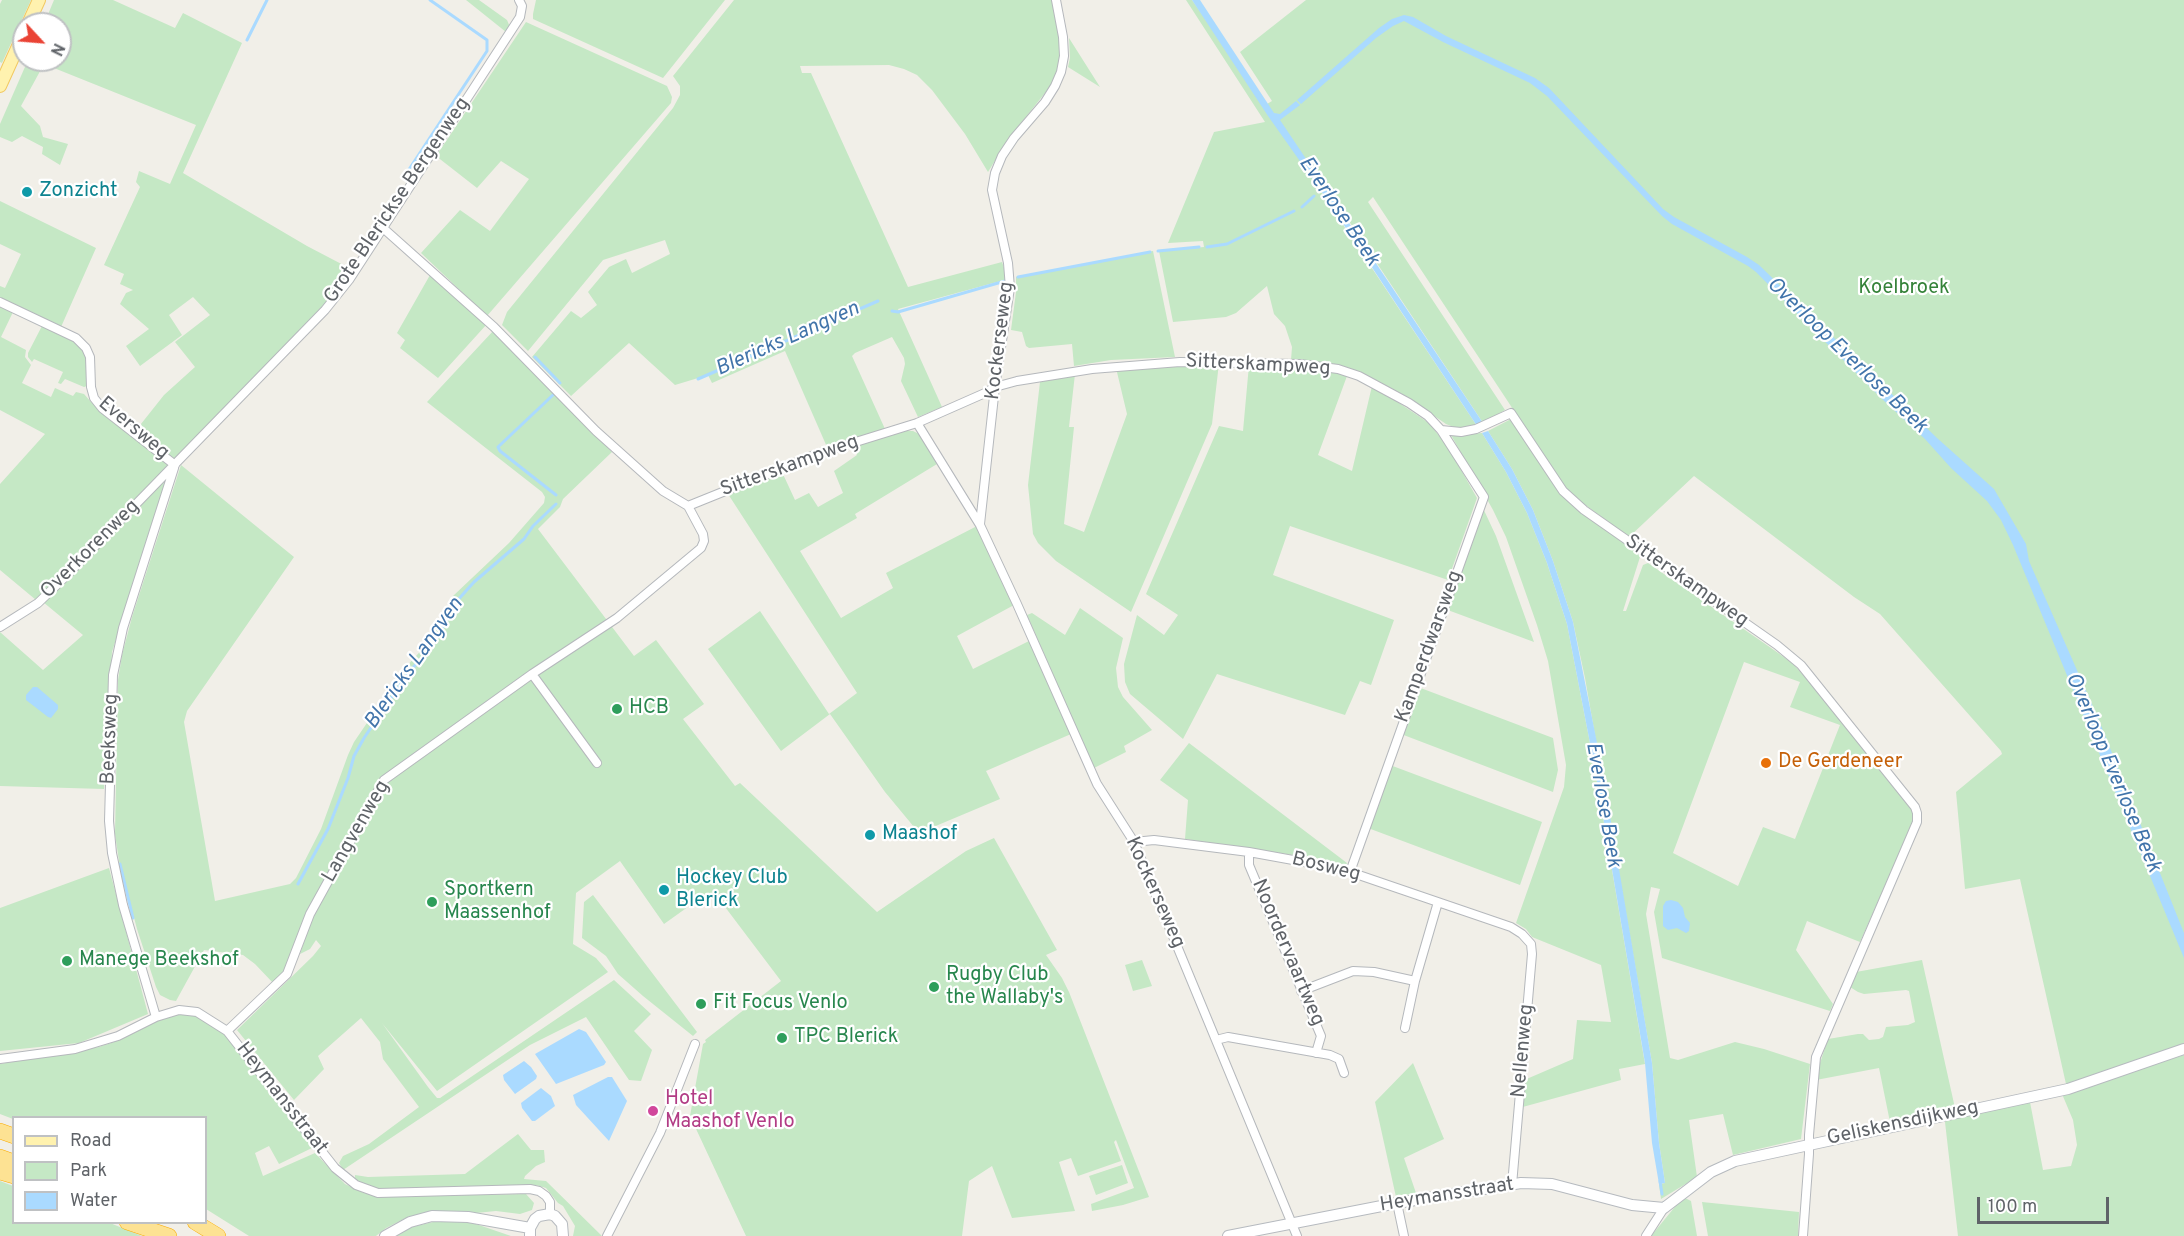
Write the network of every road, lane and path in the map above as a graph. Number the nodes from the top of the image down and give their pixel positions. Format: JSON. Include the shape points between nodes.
{"nodes":[{"id":1,"x":519,"y":0,"type":"edge"},
{"id":2,"x":1056,"y":0,"type":"edge"},
{"id":3,"x":12,"y":60,"type":"edge"},
{"id":4,"x":0,"y":86,"type":"edge"},
{"id":5,"x":383,"y":228,"type":"junction"},
{"id":6,"x":0,"y":302,"type":"edge"},
{"id":7,"x":995,"y":387,"type":"junction"},
{"id":8,"x":917,"y":423,"type":"junction"},
{"id":9,"x":1441,"y":430,"type":"junction"},
{"id":10,"x":175,"y":465,"type":"junction"},
{"id":11,"x":687,"y":506,"type":"junction"},
{"id":12,"x":980,"y":525,"type":"junction"},
{"id":13,"x":0,"y":627,"type":"edge"},
{"id":14,"x":532,"y":674,"type":"junction"},
{"id":15,"x":597,"y":763,"type":"dead end"},
{"id":16,"x":1134,"y":842,"type":"junction"},
{"id":17,"x":1249,"y":852,"type":"junction"},
{"id":18,"x":1350,"y":872,"type":"junction"},
{"id":19,"x":1438,"y":902,"type":"junction"},
{"id":20,"x":1511,"y":927,"type":"joint"},
{"id":21,"x":1415,"y":981,"type":"junction"},
{"id":22,"x":1301,"y":991,"type":"junction"},
{"id":23,"x":156,"y":1017,"type":"junction"},
{"id":24,"x":1404,"y":1028,"type":"dead end"},
{"id":25,"x":227,"y":1031,"type":"junction"},
{"id":26,"x":1216,"y":1040,"type":"junction"},
{"id":27,"x":695,"y":1044,"type":"dead end"},
{"id":28,"x":2184,"y":1049,"type":"edge"},
{"id":29,"x":1316,"y":1053,"type":"junction"},
{"id":30,"x":0,"y":1059,"type":"edge"},
{"id":31,"x":1344,"y":1073,"type":"dead end"},
{"id":32,"x":1809,"y":1144,"type":"junction"},
{"id":33,"x":1512,"y":1185,"type":"junction"},
{"id":34,"x":1397,"y":1203,"type":"junction"},
{"id":35,"x":1664,"y":1208,"type":"junction"},
{"id":36,"x":550,"y":1214,"type":"junction"},
{"id":37,"x":1292,"y":1223,"type":"junction"},
{"id":38,"x":134,"y":1224,"type":"edge"},
{"id":39,"x":149,"y":1224,"type":"edge"},
{"id":40,"x":198,"y":1224,"type":"edge"},
{"id":41,"x":530,"y":1232,"type":"edge"},
{"id":42,"x":170,"y":1236,"type":"edge"},
{"id":43,"x":218,"y":1236,"type":"edge"},
{"id":44,"x":385,"y":1236,"type":"edge"},
{"id":45,"x":563,"y":1236,"type":"edge"},
{"id":46,"x":607,"y":1236,"type":"edge"},
{"id":47,"x":1228,"y":1236,"type":"edge"},
{"id":48,"x":1297,"y":1236,"type":"edge"},
{"id":49,"x":1404,"y":1236,"type":"edge"},
{"id":50,"x":1646,"y":1236,"type":"edge"},
{"id":51,"x":1803,"y":1236,"type":"edge"}],
"edges":[{"from":1,"to":5,"type":"street","name":"Grote Blerickse Bergenweg","via":[[520,17]]},
{"from":2,"to":7,"type":"street","name":"Kockerseweg","via":[[1063,37],[1061,72],[1045,102],[1002,156],[992,190],[1010,288]]},
{"from":3,"to":4,"type":"main road"},
{"from":5,"to":10,"type":"street","name":"Grote Blerickse Bergenweg","via":[[325,310]]},
{"from":5,"to":11,"type":"street","via":[[494,327],[638,469]]},
{"from":6,"to":10,"type":"street","name":"Eversweg","via":[[76,338],[90,357],[94,398]]},
{"from":7,"to":8,"type":"street","name":"Sitterskampweg"},
{"from":7,"to":9,"type":"street","name":"Sitterskampweg","via":[[1092,369],[1180,362],[1300,364],[1359,376],[1409,403]]},
{"from":7,"to":12,"type":"street","name":"Kockerseweg"},
{"from":8,"to":11,"type":"street","name":"Sitterskampweg","via":[[817,454]]},
{"from":8,"to":12,"type":"street","name":"Kockerseweg"},
{"from":9,"to":18,"type":"street","name":"Kamperdwarsweg","via":[[1484,497]]},
{"from":9,"to":32,"type":"street","name":"Sitterskampweg","via":[[1476,429],[1511,413],[1563,491],[1584,510],[1801,665],[1915,807],[1917,822],[1816,1057]]},
{"from":10,"to":13,"type":"street","name":"Overkorenweg","via":[[38,603]]},
{"from":10,"to":23,"type":"street","name":"Beeksweg","via":[[123,628],[113,675],[109,821],[112,853]]},
{"from":11,"to":14,"type":"street","name":"Langvenweg","via":[[703,534],[701,548],[617,618]]},
{"from":12,"to":16,"type":"street","name":"Kockerseweg","via":[[1097,784]]},
{"from":14,"to":15,"type":"street"},
{"from":14,"to":25,"type":"street","name":"Langvenweg","via":[[384,780],[310,914],[287,974]]},
{"from":16,"to":17,"type":"street","name":"Bosweg","via":[[1154,840]]},
{"from":16,"to":26,"type":"street","name":"Kockerseweg"},
{"from":17,"to":18,"type":"street","name":"Bosweg"},
{"from":17,"to":22,"type":"street","name":"Noordervaartweg","via":[[1250,865]]},
{"from":18,"to":19,"type":"street","name":"Bosweg"},
{"from":19,"to":20,"type":"street","name":"Bosweg"},
{"from":19,"to":21,"type":"street"},
{"from":20,"to":33,"type":"street","name":"Nellenweg","via":[[1531,944],[1532,954]]},
{"from":21,"to":22,"type":"street","via":[[1353,971]]},
{"from":21,"to":24,"type":"street"},
{"from":22,"to":29,"type":"street","name":"Noordervaartweg","via":[[1321,1035]]},
{"from":23,"to":25,"type":"street","name":"Heymansstraat","via":[[179,1010],[197,1012]]},
{"from":23,"to":30,"type":"street","name":"Heymansstraat","via":[[118,1036],[75,1049]]},
{"from":25,"to":36,"type":"street","name":"Heymansstraat","via":[[335,1168],[356,1185],[378,1193],[530,1189],[546,1196]]},
{"from":26,"to":29,"type":"street","name":"Noordervaartweg","via":[[1228,1037]]},
{"from":26,"to":37,"type":"street","name":"Kockerseweg"},
{"from":27,"to":46,"type":"street","via":[[660,1133]]},
{"from":28,"to":32,"type":"street","name":"Geliskensdijkweg","via":[[2068,1089]]},
{"from":29,"to":31,"type":"street","name":"Noordervaartweg","via":[[1339,1059]]},
{"from":32,"to":35,"type":"street","name":"Geliskensdijkweg","via":[[1735,1161],[1711,1172]]},
{"from":32,"to":51,"type":"street","name":"Sitterskampweg"},
{"from":33,"to":34,"type":"street","name":"Heymansstraat"},
{"from":33,"to":35,"type":"street","name":"Heymansstraat","via":[[1552,1184],[1632,1205]]},
{"from":34,"to":37,"type":"street","name":"Heymansstraat"},
{"from":34,"to":49,"type":"street"},
{"from":35,"to":50,"type":"street","name":"Geliskensdijkweg"},
{"from":36,"to":41,"type":"street","via":[[535,1219]]},
{"from":36,"to":45,"type":"street","via":[[562,1224]]},
{"from":37,"to":47,"type":"street","name":"Heymansstraat"},
{"from":37,"to":48,"type":"street","name":"Kockerseweg"},
{"from":38,"to":42,"type":"highway"},
{"from":39,"to":42,"type":"highway"},
{"from":40,"to":43,"type":"highway"},
{"from":41,"to":44,"type":"street","via":[[468,1217],[432,1216],[410,1222]]}]}
